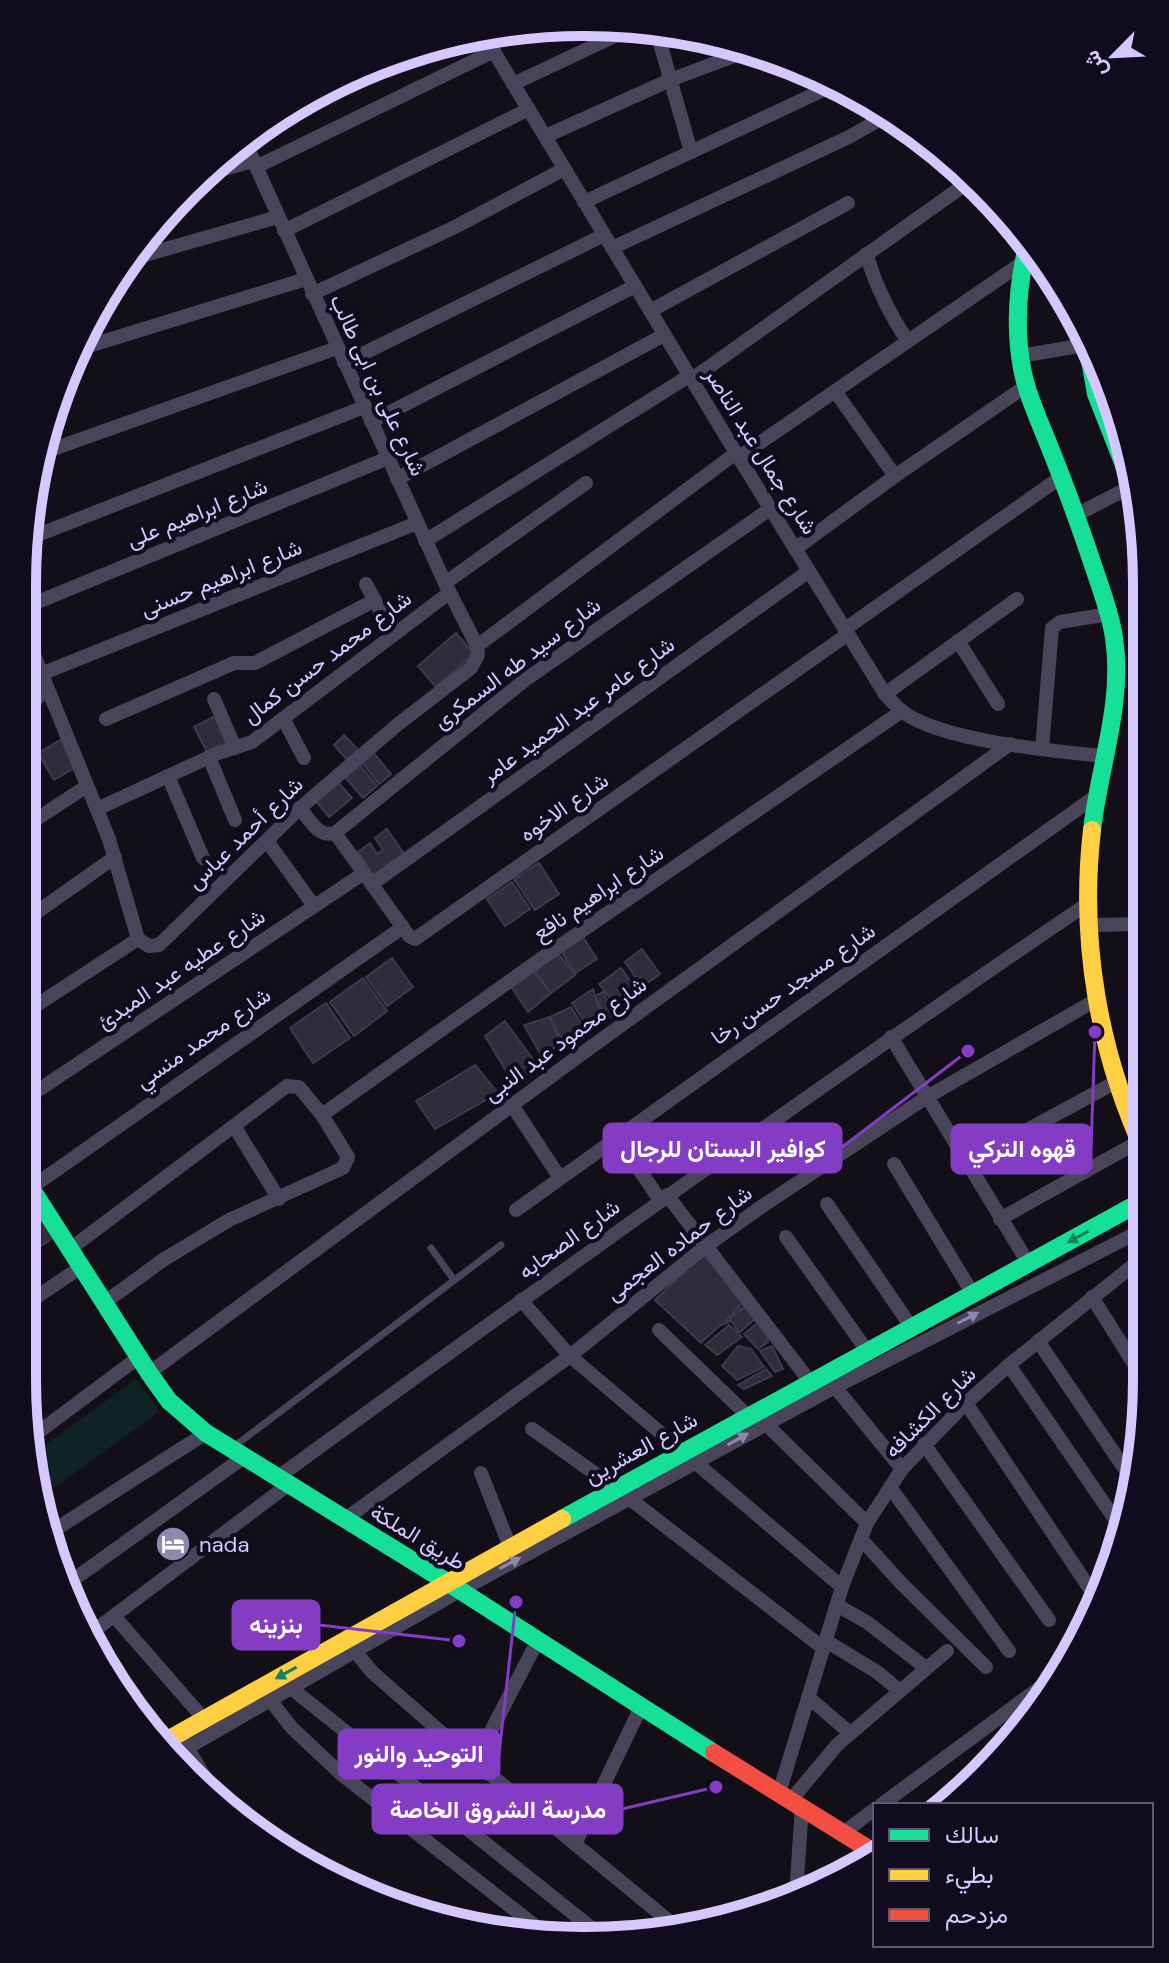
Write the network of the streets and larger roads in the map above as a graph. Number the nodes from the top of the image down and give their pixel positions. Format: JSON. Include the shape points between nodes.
{"nodes":[{"id":1,"x":613,"y":37,"type":"edge"},
{"id":2,"x":659,"y":42,"type":"edge"},
{"id":3,"x":490,"y":45,"type":"edge"},
{"id":4,"x":494,"y":51,"type":"junction"},
{"id":5,"x":732,"y":57,"type":"edge"},
{"id":6,"x":670,"y":80,"type":"junction"},
{"id":7,"x":513,"y":84,"type":"junction"},
{"id":8,"x":822,"y":91,"type":"edge"},
{"id":9,"x":529,"y":109,"type":"junction"},
{"id":10,"x":877,"y":121,"type":"edge"},
{"id":11,"x":546,"y":136,"type":"junction"},
{"id":12,"x":249,"y":151,"type":"edge"},
{"id":13,"x":691,"y":152,"type":"junction"},
{"id":14,"x":255,"y":164,"type":"junction"},
{"id":15,"x":564,"y":169,"type":"junction"},
{"id":16,"x":225,"y":170,"type":"edge"},
{"id":17,"x":962,"y":187,"type":"edge"},
{"id":18,"x":584,"y":202,"type":"junction"},
{"id":19,"x":848,"y":203,"type":"dead end"},
{"id":20,"x":281,"y":224,"type":"junction"},
{"id":21,"x":604,"y":235,"type":"junction"},
{"id":22,"x":612,"y":248,"type":"junction"},
{"id":23,"x":866,"y":254,"type":"junction"},
{"id":24,"x":146,"y":256,"type":"edge"},
{"id":25,"x":1024,"y":256,"type":"edge"},
{"id":26,"x":1022,"y":263,"type":"junction"},
{"id":27,"x":309,"y":286,"type":"junction"},
{"id":28,"x":635,"y":286,"type":"junction"},
{"id":29,"x":650,"y":311,"type":"junction"},
{"id":30,"x":664,"y":335,"type":"junction"},
{"id":31,"x":907,"y":340,"type":"junction"},
{"id":32,"x":1075,"y":341,"type":"edge"},
{"id":33,"x":91,"y":346,"type":"edge"},
{"id":34,"x":337,"y":348,"type":"junction"},
{"id":35,"x":1020,"y":356,"type":"junction"},
{"id":36,"x":344,"y":363,"type":"junction"},
{"id":37,"x":690,"y":377,"type":"junction"},
{"id":38,"x":1026,"y":386,"type":"junction"},
{"id":39,"x":835,"y":391,"type":"junction"},
{"id":40,"x":364,"y":407,"type":"junction"},
{"id":41,"x":371,"y":422,"type":"junction"},
{"id":42,"x":54,"y":449,"type":"edge"},
{"id":43,"x":737,"y":455,"type":"junction"},
{"id":44,"x":388,"y":458,"type":"junction"},
{"id":45,"x":895,"y":476,"type":"junction"},
{"id":46,"x":1061,"y":477,"type":"junction"},
{"id":47,"x":397,"y":479,"type":"junction"},
{"id":48,"x":586,"y":483,"type":"dead end"},
{"id":49,"x":1125,"y":494,"type":"edge"},
{"id":50,"x":770,"y":509,"type":"junction"},
{"id":51,"x":1076,"y":515,"type":"junction"},
{"id":52,"x":417,"y":523,"type":"junction"},
{"id":53,"x":39,"y":535,"type":"edge"},
{"id":54,"x":425,"y":541,"type":"junction"},
{"id":55,"x":795,"y":549,"type":"junction"},
{"id":56,"x":809,"y":571,"type":"junction"},
{"id":57,"x":366,"y":584,"type":"dead end"},
{"id":58,"x":447,"y":588,"type":"junction"},
{"id":59,"x":1017,"y":599,"type":"dead end"},
{"id":60,"x":375,"y":600,"type":"junction"},
{"id":61,"x":36,"y":603,"type":"edge"},
{"id":62,"x":1109,"y":614,"type":"junction"},
{"id":63,"x":847,"y":632,"type":"junction"},
{"id":64,"x":393,"y":635,"type":"junction"},
{"id":65,"x":958,"y":641,"type":"junction"},
{"id":66,"x":477,"y":646,"type":"junction"},
{"id":67,"x":36,"y":661,"type":"edge"},
{"id":68,"x":44,"y":681,"type":"junction"},
{"id":69,"x":36,"y":694,"type":"edge"},
{"id":70,"x":885,"y":694,"type":"junction"},
{"id":71,"x":214,"y":699,"type":"dead end"},
{"id":72,"x":998,"y":704,"type":"dead end"},
{"id":73,"x":902,"y":711,"type":"junction"},
{"id":74,"x":106,"y":719,"type":"dead end"},
{"id":75,"x":284,"y":720,"type":"junction"},
{"id":76,"x":1010,"y":744,"type":"junction"},
{"id":77,"x":235,"y":748,"type":"junction"},
{"id":78,"x":1042,"y":749,"type":"junction"},
{"id":79,"x":1104,"y":756,"type":"junction"},
{"id":80,"x":209,"y":757,"type":"junction"},
{"id":81,"x":304,"y":758,"type":"dead end"},
{"id":82,"x":168,"y":776,"type":"junction"},
{"id":83,"x":87,"y":786,"type":"junction"},
{"id":84,"x":1096,"y":796,"type":"junction"},
{"id":85,"x":300,"y":808,"type":"junction"},
{"id":86,"x":97,"y":809,"type":"junction"},
{"id":87,"x":36,"y":819,"type":"edge"},
{"id":88,"x":235,"y":820,"type":"dead end"},
{"id":89,"x":335,"y":833,"type":"junction"},
{"id":90,"x":267,"y":841,"type":"junction"},
{"id":91,"x":115,"y":857,"type":"junction"},
{"id":92,"x":203,"y":858,"type":"dead end"},
{"id":93,"x":368,"y":878,"type":"junction"},
{"id":94,"x":1087,"y":904,"type":"junction"},
{"id":95,"x":314,"y":906,"type":"junction"},
{"id":96,"x":36,"y":913,"type":"edge"},
{"id":97,"x":1133,"y":924,"type":"edge"},
{"id":98,"x":1088,"y":925,"type":"junction"},
{"id":99,"x":403,"y":927,"type":"junction"},
{"id":100,"x":138,"y":939,"type":"junction"},
{"id":101,"x":1096,"y":1000,"type":"junction"},
{"id":102,"x":36,"y":1006,"type":"edge"},
{"id":103,"x":891,"y":1037,"type":"junction"},
{"id":104,"x":1116,"y":1082,"type":"junction"},
{"id":105,"x":36,"y":1092,"type":"edge"},
{"id":106,"x":927,"y":1097,"type":"junction"},
{"id":107,"x":512,"y":1105,"type":"junction"},
{"id":108,"x":322,"y":1115,"type":"junction"},
{"id":109,"x":1133,"y":1125,"type":"edge"},
{"id":110,"x":234,"y":1126,"type":"junction"},
{"id":111,"x":617,"y":1137,"type":"junction"},
{"id":112,"x":1133,"y":1152,"type":"edge"},
{"id":113,"x":966,"y":1163,"type":"junction"},
{"id":114,"x":894,"y":1164,"type":"dead end"},
{"id":115,"x":36,"y":1177,"type":"edge"},
{"id":116,"x":560,"y":1178,"type":"junction"},
{"id":117,"x":663,"y":1197,"type":"junction"},
{"id":118,"x":279,"y":1199,"type":"junction"},
{"id":119,"x":36,"y":1201,"type":"edge"},
{"id":120,"x":827,"y":1204,"type":"dead end"},
{"id":121,"x":1133,"y":1206,"type":"edge"},
{"id":122,"x":516,"y":1210,"type":"dead end"},
{"id":123,"x":1000,"y":1219,"type":"junction"},
{"id":124,"x":1133,"y":1235,"type":"edge"},
{"id":125,"x":786,"y":1237,"type":"dead end"},
{"id":126,"x":706,"y":1246,"type":"junction"},
{"id":127,"x":70,"y":1249,"type":"junction"},
{"id":128,"x":1029,"y":1264,"type":"junction"},
{"id":129,"x":1133,"y":1265,"type":"edge"},
{"id":130,"x":81,"y":1267,"type":"junction"},
{"id":131,"x":973,"y":1294,"type":"junction"},
{"id":132,"x":1092,"y":1297,"type":"junction"},
{"id":133,"x":36,"y":1298,"type":"edge"},
{"id":134,"x":521,"y":1300,"type":"junction"},
{"id":135,"x":104,"y":1303,"type":"junction"},
{"id":136,"x":912,"y":1328,"type":"junction"},
{"id":137,"x":659,"y":1330,"type":"dead end"},
{"id":138,"x":1038,"y":1341,"type":"junction"},
{"id":139,"x":868,"y":1352,"type":"junction"},
{"id":140,"x":570,"y":1356,"type":"junction"},
{"id":141,"x":1133,"y":1362,"type":"edge"},
{"id":142,"x":144,"y":1365,"type":"junction"},
{"id":143,"x":1009,"y":1365,"type":"junction"},
{"id":144,"x":811,"y":1383,"type":"junction"},
{"id":145,"x":835,"y":1387,"type":"junction"},
{"id":146,"x":966,"y":1403,"type":"junction"},
{"id":147,"x":758,"y":1420,"type":"junction"},
{"id":148,"x":532,"y":1429,"type":"dead end"},
{"id":149,"x":39,"y":1432,"type":"edge"},
{"id":150,"x":206,"y":1433,"type":"junction"},
{"id":151,"x":924,"y":1444,"type":"junction"},
{"id":152,"x":237,"y":1453,"type":"junction"},
{"id":153,"x":689,"y":1458,"type":"junction"},
{"id":154,"x":902,"y":1469,"type":"junction"},
{"id":155,"x":1125,"y":1469,"type":"edge"},
{"id":156,"x":481,"y":1473,"type":"dead end"},
{"id":157,"x":282,"y":1481,"type":"junction"},
{"id":158,"x":890,"y":1487,"type":"junction"},
{"id":159,"x":623,"y":1494,"type":"junction"},
{"id":160,"x":1114,"y":1518,"type":"edge"},
{"id":161,"x":344,"y":1520,"type":"junction"},
{"id":162,"x":867,"y":1523,"type":"junction"},
{"id":163,"x":57,"y":1528,"type":"edge"},
{"id":164,"x":861,"y":1539,"type":"junction"},
{"id":165,"x":510,"y":1547,"type":"junction"},
{"id":166,"x":74,"y":1579,"type":"edge"},
{"id":167,"x":454,"y":1586,"type":"junction"},
{"id":168,"x":842,"y":1587,"type":"junction"},
{"id":169,"x":1090,"y":1589,"type":"dead end"},
{"id":170,"x":837,"y":1605,"type":"junction"},
{"id":171,"x":114,"y":1616,"type":"junction"},
{"id":172,"x":1049,"y":1620,"type":"dead end"},
{"id":173,"x":97,"y":1629,"type":"edge"},
{"id":174,"x":538,"y":1640,"type":"junction"},
{"id":175,"x":825,"y":1644,"type":"junction"},
{"id":176,"x":350,"y":1645,"type":"junction"},
{"id":177,"x":947,"y":1651,"type":"dead end"},
{"id":178,"x":1009,"y":1651,"type":"dead end"},
{"id":179,"x":986,"y":1667,"type":"dead end"},
{"id":180,"x":926,"y":1668,"type":"junction"},
{"id":181,"x":291,"y":1688,"type":"junction"},
{"id":182,"x":900,"y":1691,"type":"junction"},
{"id":183,"x":1035,"y":1691,"type":"edge"},
{"id":184,"x":808,"y":1697,"type":"junction"},
{"id":185,"x":270,"y":1700,"type":"junction"},
{"id":186,"x":641,"y":1707,"type":"junction"},
{"id":187,"x":204,"y":1719,"type":"junction"},
{"id":188,"x":850,"y":1733,"type":"junction"},
{"id":189,"x":176,"y":1745,"type":"edge"},
{"id":190,"x":475,"y":1762,"type":"junction"},
{"id":191,"x":791,"y":1800,"type":"junction"},
{"id":192,"x":884,"y":1803,"type":"edge"},
{"id":193,"x":873,"y":1810,"type":"edge"},
{"id":194,"x":843,"y":1833,"type":"junction"},
{"id":195,"x":575,"y":1844,"type":"junction"},
{"id":196,"x":868,"y":1848,"type":"edge"},
{"id":197,"x":795,"y":1884,"type":"edge"},
{"id":198,"x":668,"y":1920,"type":"edge"},
{"id":199,"x":533,"y":1924,"type":"edge"},
{"id":200,"x":590,"y":1927,"type":"edge"}],
"edges":[{"from":1,"to":7,"type":"street"},
{"from":2,"to":6,"type":"street"},
{"from":3,"to":4,"type":"street","name":"شارع جمال عبد الناصر"},
{"from":4,"to":7,"type":"street","name":"شارع جمال عبد الناصر"},
{"from":4,"to":14,"type":"street"},
{"from":5,"to":6,"type":"street"},
{"from":6,"to":11,"type":"street"},
{"from":6,"to":13,"type":"street"},
{"from":7,"to":9,"type":"street","name":"شارع جمال عبد الناصر"},
{"from":8,"to":13,"type":"street"},
{"from":9,"to":11,"type":"street","name":"شارع جمال عبد الناصر"},
{"from":9,"to":20,"type":"street"},
{"from":10,"to":22,"type":"street"},
{"from":11,"to":15,"type":"street","name":"شارع جمال عبد الناصر"},
{"from":12,"to":14,"type":"street","name":"شارع على بن ابى طالب"},
{"from":13,"to":18,"type":"street"},
{"from":14,"to":16,"type":"street"},
{"from":14,"to":20,"type":"street","name":"شارع على بن ابى طالب"},
{"from":15,"to":18,"type":"street","name":"شارع جمال عبد الناصر"},
{"from":15,"to":27,"type":"street","via":[[457,226]]},
{"from":17,"to":23,"type":"street"},
{"from":18,"to":21,"type":"street","name":"شارع جمال عبد الناصر"},
{"from":19,"to":29,"type":"street"},
{"from":20,"to":24,"type":"street"},
{"from":20,"to":27,"type":"street","name":"شارع على بن ابى طالب"},
{"from":21,"to":22,"type":"street","name":"شارع جمال عبد الناصر"},
{"from":21,"to":36,"type":"street"},
{"from":22,"to":28,"type":"street","name":"شارع جمال عبد الناصر"},
{"from":23,"to":31,"type":"street","via":[[875,285]]},
{"from":23,"to":37,"type":"street"},
{"from":25,"to":26,"type":"street"},
{"from":26,"to":31,"type":"street"},
{"from":26,"to":35,"type":"street"},
{"from":27,"to":33,"type":"street"},
{"from":27,"to":34,"type":"street","name":"شارع على بن ابى طالب"},
{"from":28,"to":29,"type":"street","name":"شارع جمال عبد الناصر"},
{"from":28,"to":41,"type":"street"},
{"from":29,"to":30,"type":"street","name":"شارع جمال عبد الناصر"},
{"from":30,"to":37,"type":"street","name":"شارع جمال عبد الناصر"},
{"from":30,"to":47,"type":"street"},
{"from":31,"to":39,"type":"street"},
{"from":32,"to":35,"type":"street"},
{"from":34,"to":36,"type":"street","name":"شارع على بن ابى طالب"},
{"from":34,"to":42,"type":"street"},
{"from":35,"to":38,"type":"street"},
{"from":36,"to":40,"type":"street","name":"شارع على بن ابى طالب"},
{"from":37,"to":43,"type":"street","name":"شارع جمال عبد الناصر"},
{"from":37,"to":54,"type":"street"},
{"from":38,"to":45,"type":"street"},
{"from":38,"to":46,"type":"street"},
{"from":39,"to":43,"type":"street"},
{"from":39,"to":45,"type":"street"},
{"from":40,"to":41,"type":"street","name":"شارع على بن ابى طالب"},
{"from":40,"to":53,"type":"street"},
{"from":41,"to":44,"type":"street","name":"شارع على بن ابى طالب"},
{"from":43,"to":50,"type":"street","name":"شارع جمال عبد الناصر"},
{"from":43,"to":66,"type":"street"},
{"from":44,"to":47,"type":"street","name":"شارع على بن ابى طالب"},
{"from":44,"to":61,"type":"street","name":"شارع ابراهيم على"},
{"from":45,"to":55,"type":"street"},
{"from":46,"to":51,"type":"street"},
{"from":46,"to":63,"type":"street"},
{"from":47,"to":52,"type":"street","name":"شارع على بن ابى طالب"},
{"from":48,"to":58,"type":"street","name":"شارع محمد حسن كمال"},
{"from":49,"to":51,"type":"street"},
{"from":50,"to":55,"type":"street","name":"شارع جمال عبد الناصر"},
{"from":50,"to":89,"type":"street","name":"شارع سيد طه السمكرى","via":[[525,680]]},
{"from":51,"to":62,"type":"street"},
{"from":52,"to":54,"type":"street","name":"شارع على بن ابى طالب"},
{"from":52,"to":68,"type":"street","name":"شارع ابراهيم حسنى"},
{"from":54,"to":58,"type":"street","name":"شارع على بن ابى طالب"},
{"from":55,"to":56,"type":"street","name":"شارع جمال عبد الناصر"},
{"from":56,"to":63,"type":"street","name":"شارع جمال عبد الناصر"},
{"from":56,"to":93,"type":"street","name":"شارع عامر عبد الحميد عامر"},
{"from":57,"to":60,"type":"street"},
{"from":58,"to":64,"type":"street","name":"شارع محمد حسن كمال"},
{"from":58,"to":66,"type":"street","name":"شارع على بن ابى طالب"},
{"from":59,"to":65,"type":"street"},
{"from":60,"to":64,"type":"street"},
{"from":60,"to":74,"type":"street","via":[[255,663],[234,663]]},
{"from":62,"to":78,"type":"street","via":[[1052,628]]},
{"from":62,"to":79,"type":"street","via":[[1117,680]]},
{"from":63,"to":70,"type":"street","name":"شارع جمال عبد الناصر"},
{"from":63,"to":99,"type":"street","name":"شارع الاخوه","via":[[417,937],[411,938]]},
{"from":64,"to":75,"type":"street","name":"شارع محمد حسن كمال"},
{"from":65,"to":70,"type":"street"},
{"from":65,"to":72,"type":"street"},
{"from":66,"to":85,"type":"street","name":"شارع أحمد عباس","via":[[471,668]]},
{"from":67,"to":68,"type":"street"},
{"from":68,"to":69,"type":"street"},
{"from":68,"to":83,"type":"street"},
{"from":70,"to":73,"type":"street","name":"شارع جمال عبد الناصر"},
{"from":71,"to":77,"type":"street"},
{"from":73,"to":76,"type":"street","name":"شارع جمال عبد الناصر","via":[[942,729]]},
{"from":73,"to":108,"type":"street","name":"شارع ابراهيم نافع"},
{"from":75,"to":77,"type":"street","name":"شارع محمد حسن كمال"},
{"from":75,"to":81,"type":"street"},
{"from":76,"to":78,"type":"street","name":"شارع جمال عبد الناصر"},
{"from":76,"to":107,"type":"street","name":"شارع محمود عبد النبى"},
{"from":77,"to":80,"type":"street","name":"شارع محمد حسن كمال"},
{"from":78,"to":79,"type":"street","name":"شارع جمال عبد الناصر"},
{"from":79,"to":84,"type":"street"},
{"from":80,"to":82,"type":"street","name":"شارع محمد حسن كمال"},
{"from":80,"to":88,"type":"street"},
{"from":82,"to":86,"type":"street","name":"شارع محمد حسن كمال"},
{"from":82,"to":92,"type":"street"},
{"from":83,"to":86,"type":"street"},
{"from":83,"to":87,"type":"street"},
{"from":84,"to":94,"type":"street"},
{"from":84,"to":111,"type":"street","name":"شارع مسجد حسن رخا"},
{"from":85,"to":89,"type":"street","via":[[320,833]]},
{"from":85,"to":90,"type":"street","name":"شارع أحمد عباس"},
{"from":86,"to":91,"type":"street"},
{"from":89,"to":93,"type":"street"},
{"from":90,"to":95,"type":"street"},
{"from":90,"to":100,"type":"street","name":"شارع أحمد عباس","via":[[159,945]]},
{"from":91,"to":96,"type":"street"},
{"from":91,"to":100,"type":"street"},
{"from":93,"to":95,"type":"street","name":"شارع عطيه عبد المبدئ"},
{"from":93,"to":99,"type":"street"},
{"from":94,"to":98,"type":"street"},
{"from":94,"to":103,"type":"street","name":"شارع الصحابه"},
{"from":95,"to":105,"type":"street","name":"شارع عطيه عبد المبدئ"},
{"from":97,"to":98,"type":"street"},
{"from":98,"to":101,"type":"street"},
{"from":99,"to":115,"type":"street","name":"شارع محمد منسي"},
{"from":100,"to":102,"type":"street","name":"شارع أحمد عباس"},
{"from":101,"to":104,"type":"street"},
{"from":101,"to":106,"type":"street","name":"شارع حماده العجمى"},
{"from":103,"to":106,"type":"street"},
{"from":103,"to":117,"type":"street","name":"شارع الصحابه"},
{"from":104,"to":109,"type":"street"},
{"from":104,"to":113,"type":"street"},
{"from":106,"to":113,"type":"street"},
{"from":106,"to":126,"type":"street","name":"شارع حماده العجمى"},
{"from":107,"to":116,"type":"street"},
{"from":107,"to":142,"type":"street","name":"شارع محمود عبد النبى"},
{"from":108,"to":110,"type":"street","via":[[299,1087],[291,1085]]},
{"from":108,"to":118,"type":"street","via":[[347,1163]]},
{"from":110,"to":118,"type":"street"},
{"from":110,"to":127,"type":"street"},
{"from":111,"to":116,"type":"street","name":"شارع مسجد حسن رخا"},
{"from":111,"to":117,"type":"street"},
{"from":112,"to":123,"type":"street"},
{"from":113,"to":123,"type":"street"},
{"from":114,"to":131,"type":"street"},
{"from":116,"to":122,"type":"street","name":"شارع مسجد حسن رخا"},
{"from":117,"to":126,"type":"street"},
{"from":117,"to":134,"type":"street","name":"شارع الصحابه"},
{"from":118,"to":135,"type":"street","via":[[195,1239]]},
{"from":119,"to":127,"type":"street","name":"طريق الملكة"},
{"from":120,"to":136,"type":"street"},
{"from":121,"to":128,"type":"street","name":"شارع العشرين","one_way":true},
{"from":123,"to":128,"type":"street"},
{"from":145,"to":124,"type":"street","name":"شارع العشرين","one_way":true},
{"from":125,"to":139,"type":"street"},
{"from":126,"to":140,"type":"street","name":"شارع حماده العجمى"},
{"from":126,"to":144,"type":"street"},
{"from":127,"to":130,"type":"street","name":"طريق الملكة"},
{"from":128,"to":131,"type":"street","name":"شارع العشرين"},
{"from":129,"to":132,"type":"street","name":"شارع الكشافه"},
{"from":130,"to":133,"type":"street"},
{"from":130,"to":135,"type":"street","name":"طريق الملكة"},
{"from":131,"to":136,"type":"street","name":"شارع العشرين"},
{"from":132,"to":138,"type":"street","name":"شارع الكشافه"},
{"from":132,"to":141,"type":"street"},
{"from":134,"to":140,"type":"street"},
{"from":134,"to":157,"type":"street","name":"شارع الصحابه"},
{"from":135,"to":142,"type":"street","name":"طريق الملكة"},
{"from":136,"to":139,"type":"street","name":"شارع العشرين"},
{"from":137,"to":147,"type":"street"},
{"from":138,"to":143,"type":"street","name":"شارع الكشافه"},
{"from":138,"to":155,"type":"street"},
{"from":139,"to":144,"type":"street","name":"شارع العشرين"},
{"from":140,"to":153,"type":"street"},
{"from":140,"to":161,"type":"street","name":"شارع حماده العجمى"},
{"from":142,"to":149,"type":"street","name":"شارع محمود عبد النبى"},
{"from":142,"to":150,"type":"street","name":"طريق الملكة","via":[[169,1401]]},
{"from":143,"to":146,"type":"street","name":"شارع الكشافه"},
{"from":143,"to":160,"type":"street"},
{"from":144,"to":147,"type":"street","name":"شارع العشرين"},
{"from":145,"to":147,"type":"street","name":"شارع العشرين"},
{"from":145,"to":154,"type":"street"},
{"from":146,"to":151,"type":"street","name":"شارع الكشافه"},
{"from":146,"to":169,"type":"street"},
{"from":147,"to":153,"type":"street","name":"شارع العشرين"},
{"from":147,"to":162,"type":"street"},
{"from":148,"to":159,"type":"street"},
{"from":150,"to":152,"type":"street","name":"طريق الملكة"},
{"from":150,"to":163,"type":"street"},
{"from":151,"to":154,"type":"street","name":"شارع الكشافه"},
{"from":151,"to":172,"type":"street"},
{"from":152,"to":157,"type":"street","name":"طريق الملكة"},
{"from":152,"to":166,"type":"street"},
{"from":153,"to":159,"type":"street","name":"شارع العشرين"},
{"from":153,"to":168,"type":"street"},
{"from":154,"to":158,"type":"street","name":"شارع الكشافه"},
{"from":156,"to":165,"type":"street"},
{"from":157,"to":161,"type":"street","name":"طريق الملكة"},
{"from":157,"to":171,"type":"street","name":"شارع الصحابه"},
{"from":158,"to":162,"type":"street","name":"شارع الكشافه"},
{"from":158,"to":178,"type":"street"},
{"from":159,"to":165,"type":"street","name":"شارع العشرين"},
{"from":167,"to":159,"type":"street","name":"شارع العشرين","one_way":true},
{"from":159,"to":175,"type":"street"},
{"from":161,"to":167,"type":"street","name":"طريق الملكة"},
{"from":162,"to":164,"type":"street","name":"شارع الكشافه"},
{"from":164,"to":168,"type":"street","name":"شارع الكشافه"},
{"from":164,"to":179,"type":"street"},
{"from":165,"to":167,"type":"street","name":"شارع العشرين"},
{"from":167,"to":174,"type":"street","name":"طريق الملكة"},
{"from":167,"to":176,"type":"street","name":"شارع العشرين"},
{"from":168,"to":170,"type":"street","name":"شارع الكشافه"},
{"from":170,"to":175,"type":"street","name":"شارع الكشافه"},
{"from":170,"to":180,"type":"street"},
{"from":171,"to":173,"type":"street","name":"شارع الصحابه"},
{"from":171,"to":187,"type":"street"},
{"from":174,"to":186,"type":"street","name":"طريق الملكة"},
{"from":174,"to":190,"type":"street"},
{"from":175,"to":182,"type":"street"},
{"from":175,"to":184,"type":"street","name":"شارع الكشافه"},
{"from":176,"to":181,"type":"street","name":"شارع العشرين"},
{"from":176,"to":187,"type":"street","name":"شارع العشرين","one_way":true},
{"from":176,"to":190,"type":"street","via":[[372,1672]]},
{"from":177,"to":180,"type":"street"},
{"from":180,"to":182,"type":"street"},
{"from":181,"to":185,"type":"street","name":"شارع العشرين"},
{"from":181,"to":200,"type":"street"},
{"from":182,"to":188,"type":"street"},
{"from":183,"to":192,"type":"street"},
{"from":184,"to":188,"type":"street"},
{"from":184,"to":191,"type":"street","name":"شارع الكشافه"},
{"from":185,"to":189,"type":"street","name":"شارع العشرين"},
{"from":185,"to":199,"type":"street","via":[[341,1774]]},
{"from":186,"to":191,"type":"street","name":"طريق الملكة"},
{"from":186,"to":195,"type":"street"},
{"from":187,"to":189,"type":"street","name":"شارع العشرين"},
{"from":188,"to":191,"type":"street"},
{"from":190,"to":195,"type":"street"},
{"from":191,"to":194,"type":"street","name":"طريق الملكة"},
{"from":191,"to":197,"type":"street","name":"شارع الكشافه"},
{"from":193,"to":194,"type":"street"},
{"from":194,"to":196,"type":"street","name":"طريق الملكة"},
{"from":195,"to":198,"type":"street"}]}
